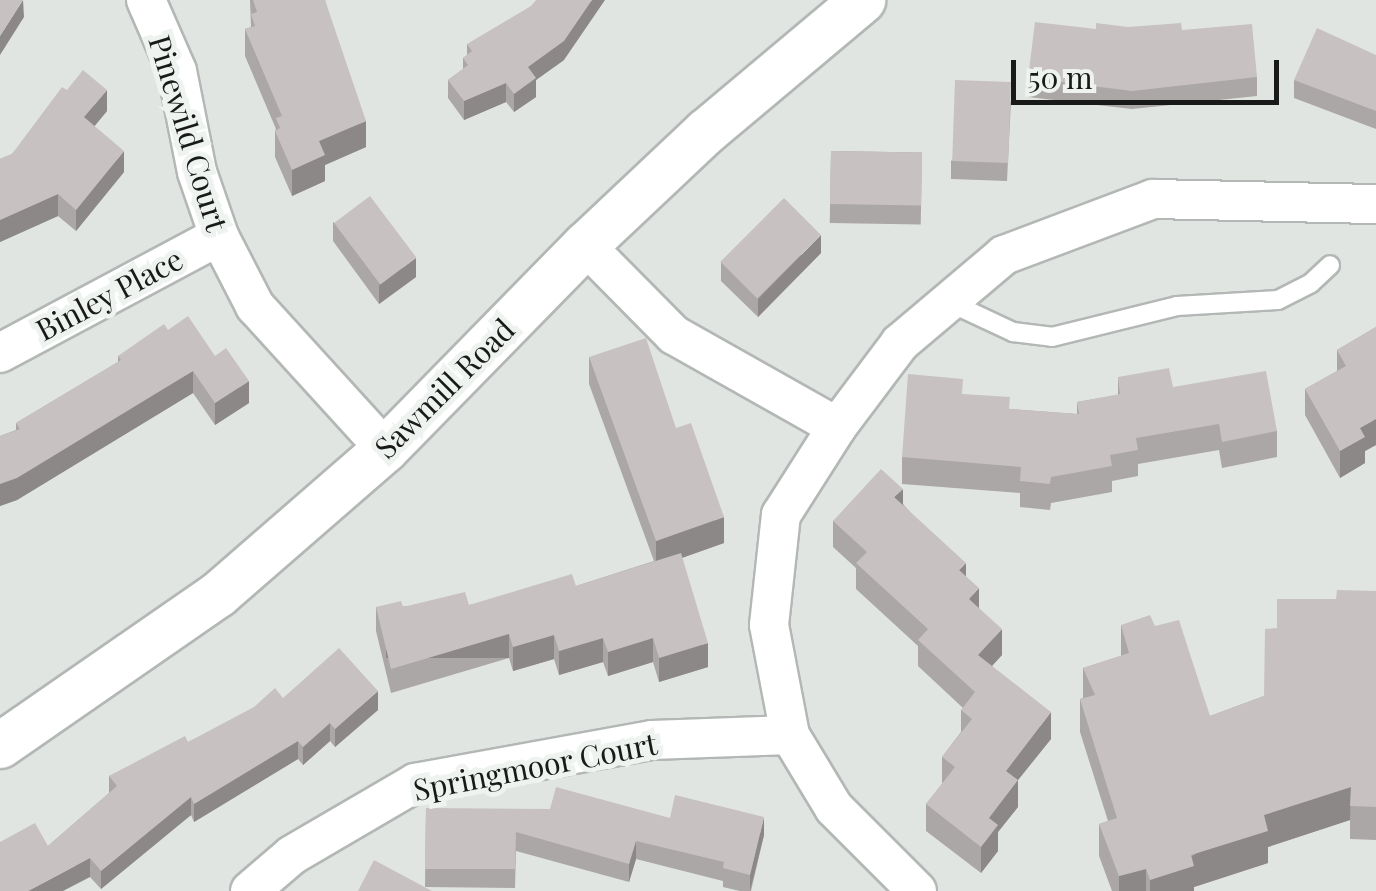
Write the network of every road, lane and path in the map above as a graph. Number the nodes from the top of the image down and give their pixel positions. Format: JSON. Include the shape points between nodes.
{"nodes":[{"id":1,"x":146,"y":0,"type":"edge"},
{"id":2,"x":862,"y":0,"type":"edge"},
{"id":3,"x":1376,"y":204,"type":"edge"},
{"id":4,"x":219,"y":236,"type":"junction"},
{"id":5,"x":585,"y":245,"type":"junction"},
{"id":6,"x":1330,"y":265,"type":"dead end"},
{"id":7,"x":949,"y":302,"type":"junction"},
{"id":8,"x":0,"y":353,"type":"edge"},
{"id":9,"x":836,"y":426,"type":"junction"},
{"id":10,"x":385,"y":449,"type":"junction"},
{"id":11,"x":790,"y":736,"type":"junction"},
{"id":12,"x":0,"y":745,"type":"edge"},
{"id":13,"x":250,"y":891,"type":"edge"},
{"id":14,"x":917,"y":891,"type":"edge"}],
"edges":[{"from":1,"to":4,"type":"street","name":"Pinewild Court","via":[[177,71],[197,172]]},
{"from":2,"to":5,"type":"street","name":"Sawmill Road","via":[[706,131]]},
{"from":3,"to":7,"type":"street","via":[[1153,199],[1004,254]]},
{"from":4,"to":8,"type":"street","name":"Binley Place"},
{"from":4,"to":10,"type":"street","name":"Pinewild Court","via":[[254,306]]},
{"from":5,"to":9,"type":"street","via":[[674,336]]},
{"from":5,"to":10,"type":"street","name":"Sawmill Road"},
{"from":6,"to":7,"type":"lane","via":[[1278,300],[1177,306],[1052,337],[1013,332]]},
{"from":7,"to":9,"type":"street","via":[[900,343]]},
{"from":9,"to":11,"type":"street","via":[[781,515],[769,625]]},
{"from":10,"to":12,"type":"street","name":"Sawmill Road","via":[[218,594]]},
{"from":11,"to":13,"type":"street","name":"Springmoor Court","via":[[652,740],[415,783],[292,855]]},
{"from":11,"to":14,"type":"street","via":[[834,808]]}]}
